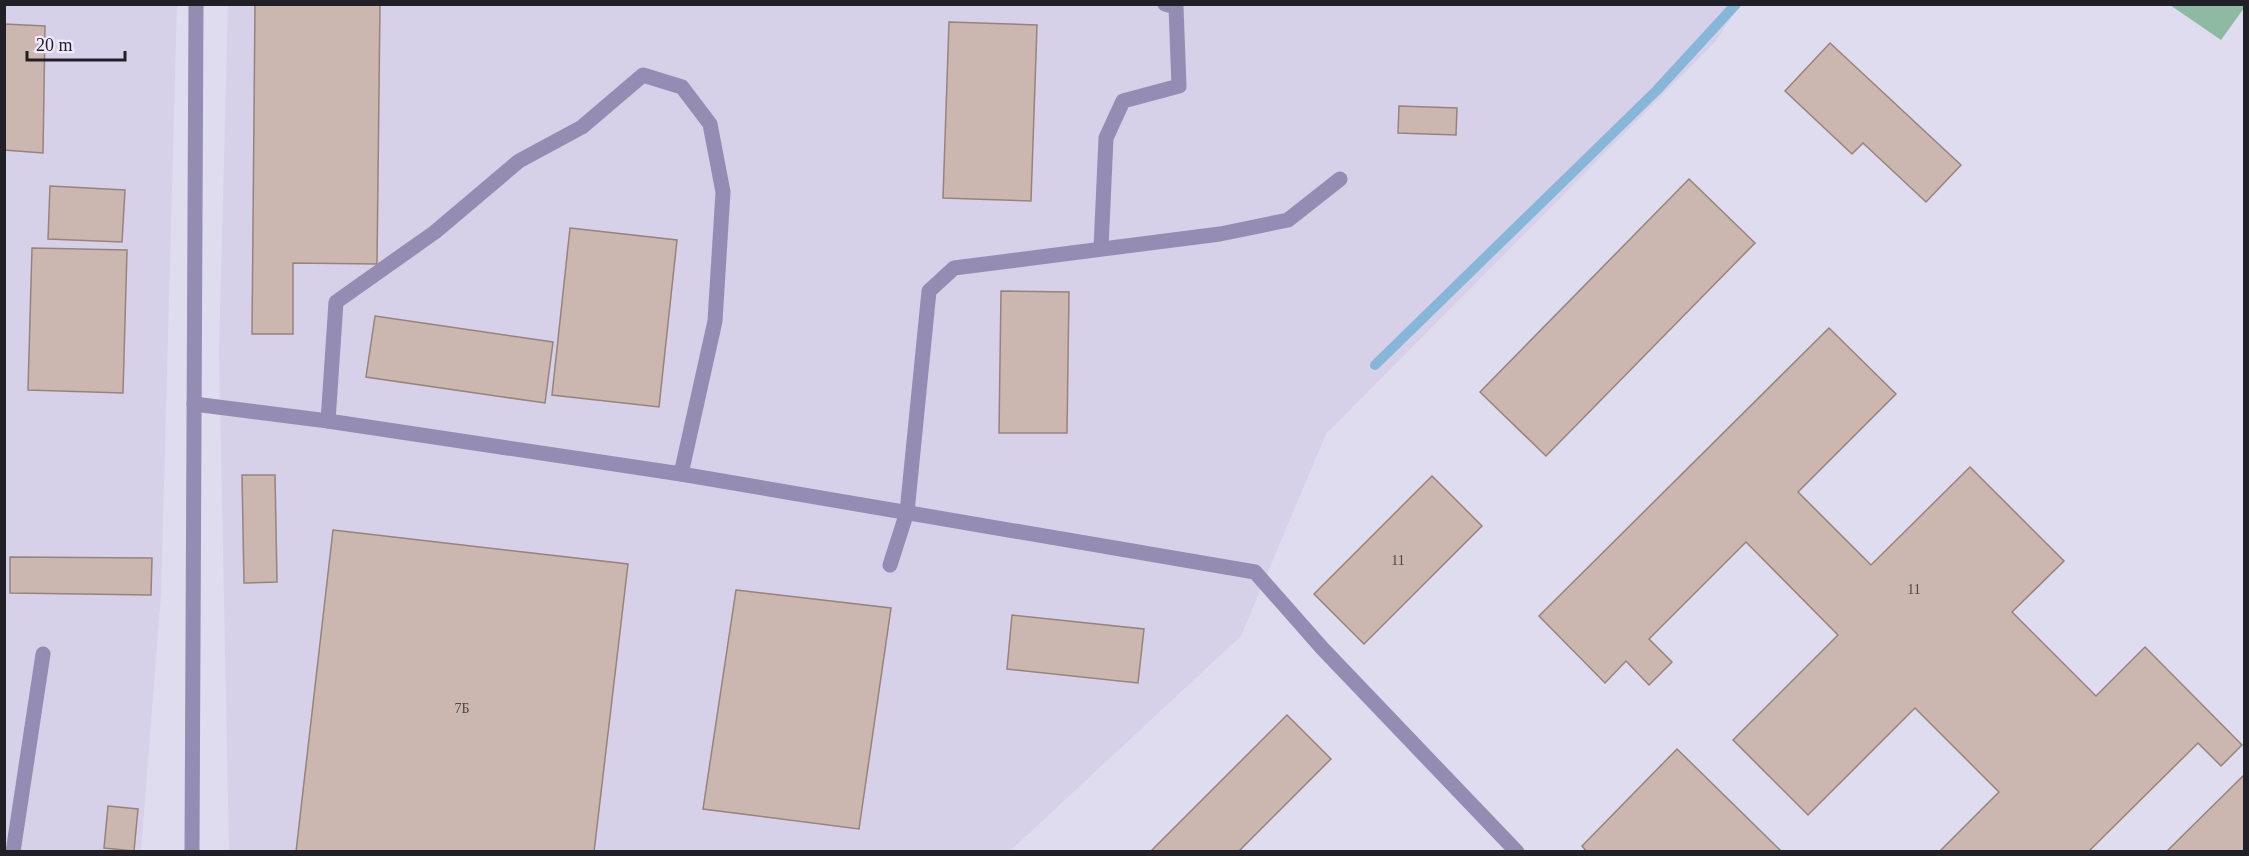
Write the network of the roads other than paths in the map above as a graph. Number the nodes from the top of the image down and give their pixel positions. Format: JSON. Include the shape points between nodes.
{"nodes":[{"id":1,"x":196,"y":4,"type":"edge"},
{"id":2,"x":1165,"y":4,"type":"edge"},
{"id":3,"x":1340,"y":179,"type":"dead end"},
{"id":4,"x":1101,"y":248,"type":"junction"},
{"id":5,"x":194,"y":404,"type":"junction"},
{"id":6,"x":328,"y":421,"type":"junction"},
{"id":7,"x":681,"y":474,"type":"junction"},
{"id":8,"x":907,"y":512,"type":"junction"},
{"id":9,"x":890,"y":565,"type":"dead end"},
{"id":10,"x":44,"y":654,"type":"dead end"},
{"id":11,"x":13,"y":852,"type":"edge"},
{"id":12,"x":192,"y":852,"type":"edge"},
{"id":13,"x":1517,"y":852,"type":"edge"}],
"edges":[{"from":1,"to":5,"type":"street"},
{"from":2,"to":4,"type":"street","via":[[1176,7],[1179,86],[1124,101],[1106,138]]},
{"from":3,"to":4,"type":"street","via":[[1288,220],[1220,234]]},
{"from":4,"to":8,"type":"street","via":[[954,268],[929,291]]},
{"from":5,"to":6,"type":"street"},
{"from":5,"to":12,"type":"street"},
{"from":6,"to":7,"type":"street"},
{"from":6,"to":7,"type":"street","via":[[336,302],[435,232],[519,161],[582,127],[643,75],[682,87],[710,124],[723,192],[715,321]]},
{"from":7,"to":8,"type":"street"},
{"from":8,"to":9,"type":"street"},
{"from":8,"to":13,"type":"street","via":[[1255,572],[1322,648]]},
{"from":10,"to":11,"type":"street"}]}
